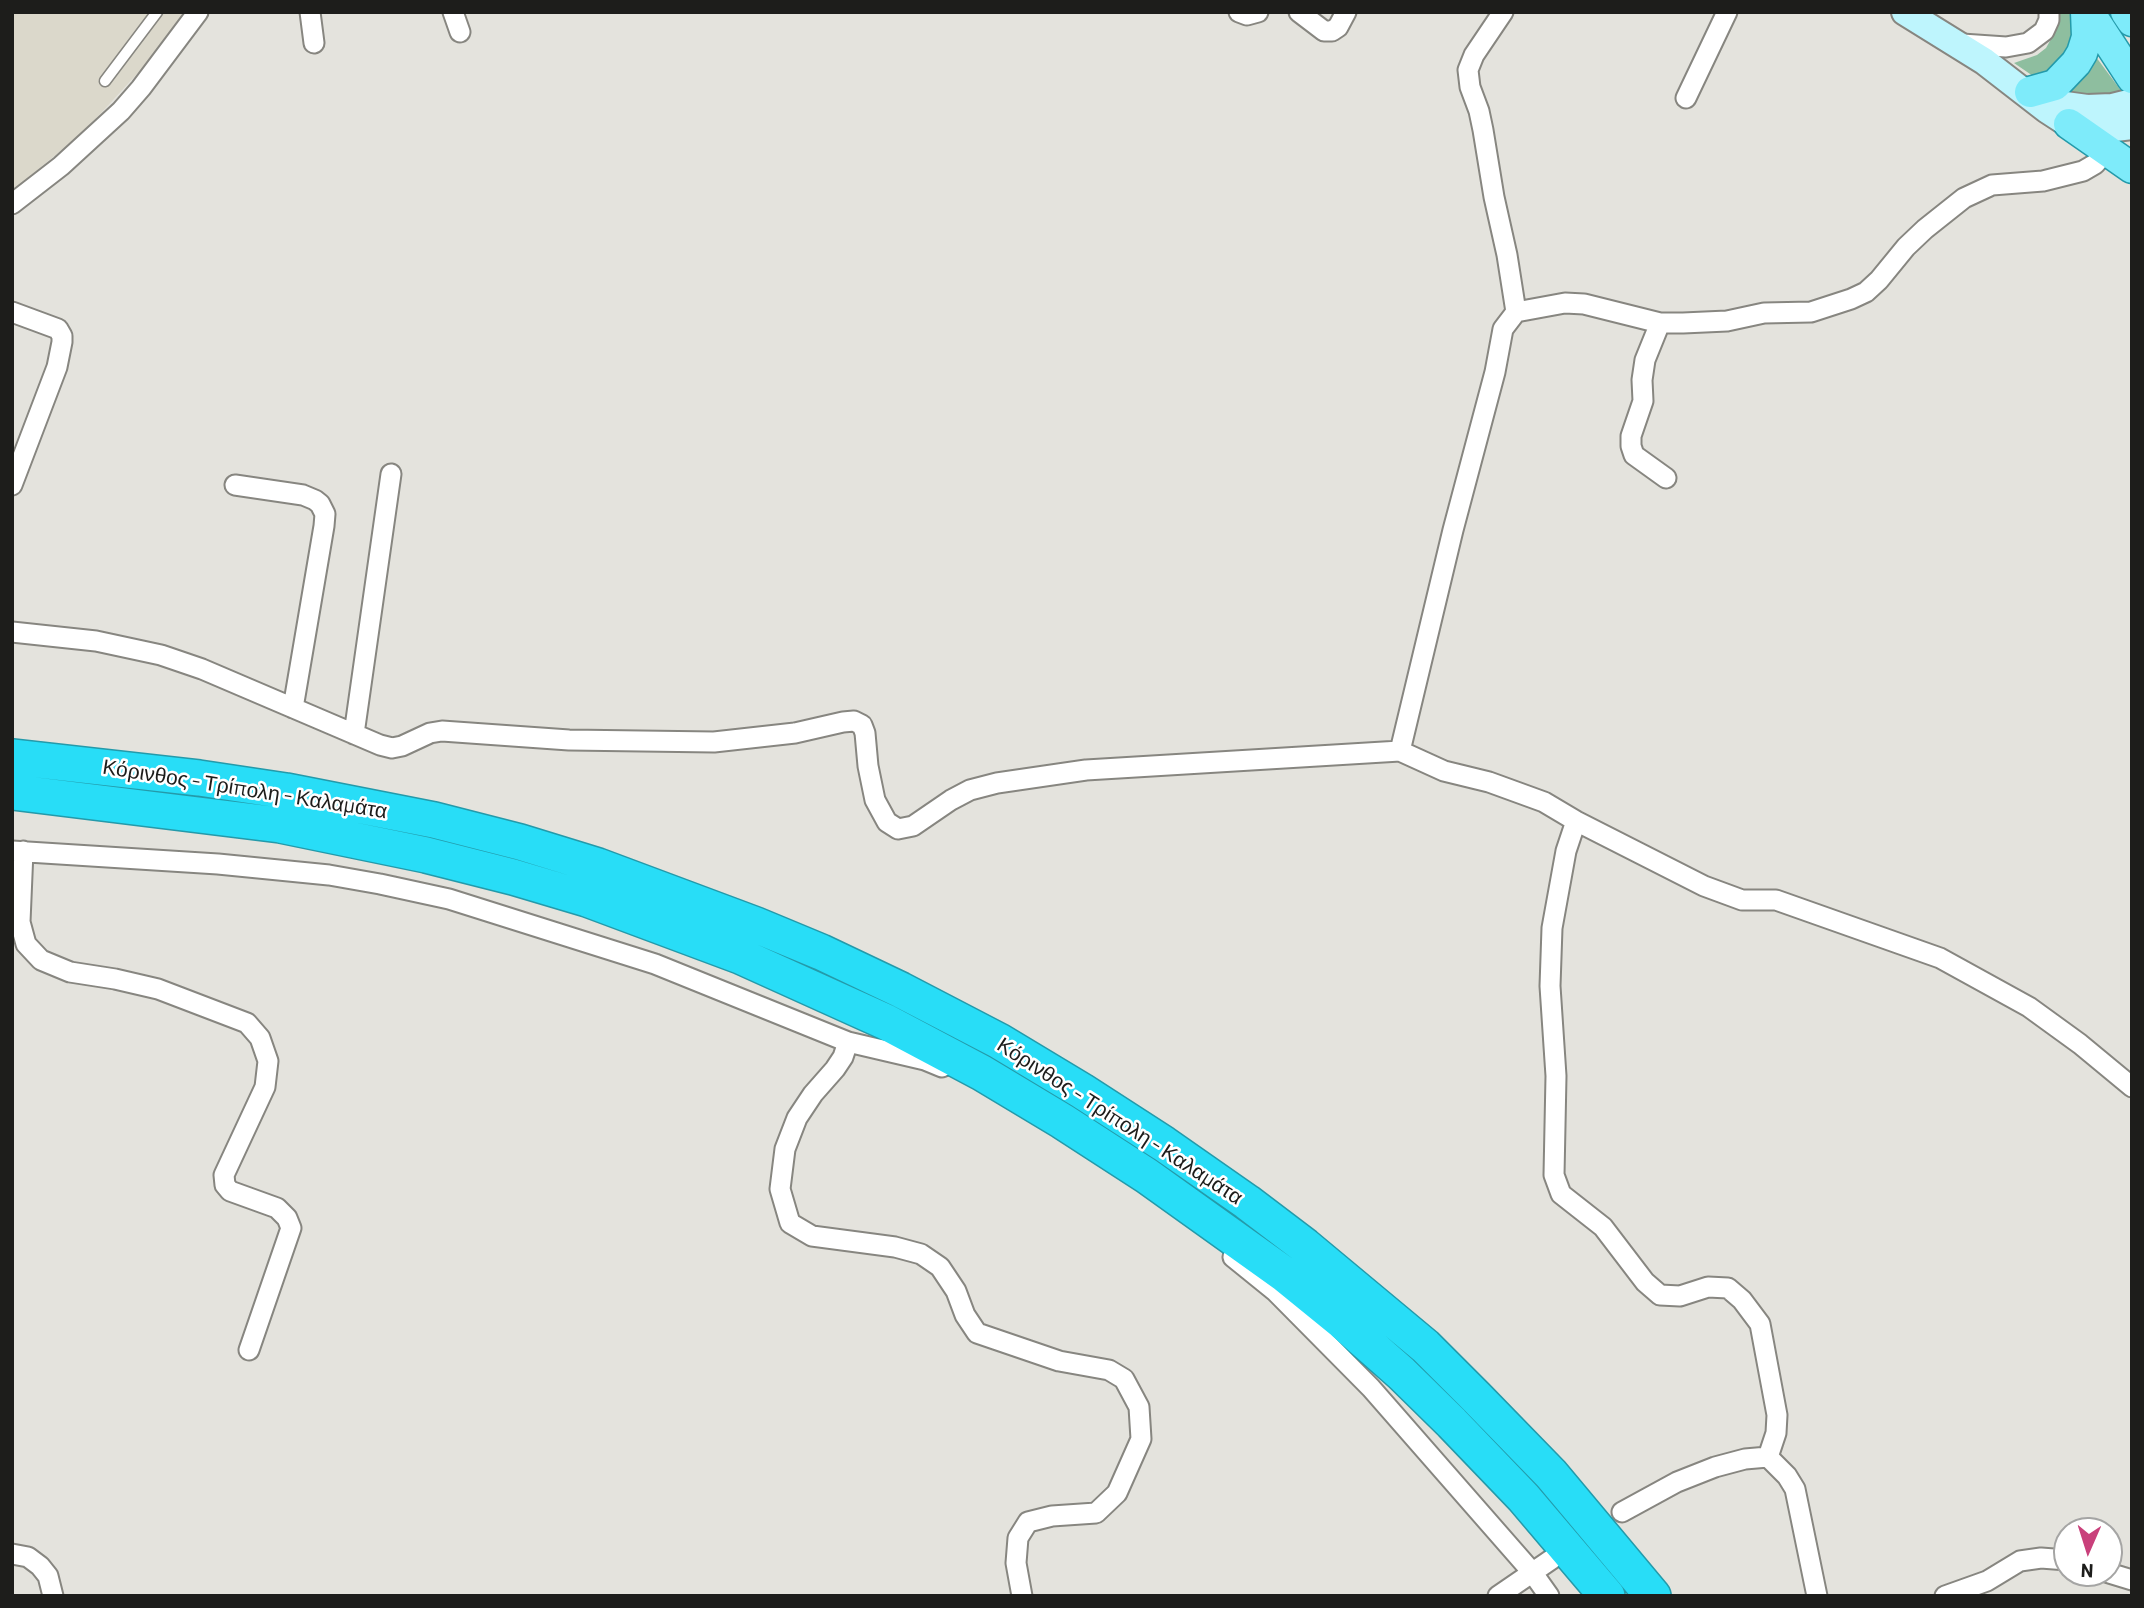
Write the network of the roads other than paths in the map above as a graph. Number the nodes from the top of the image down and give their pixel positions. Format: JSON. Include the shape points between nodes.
{"nodes":[{"id":1,"x":157,"y":12,"type":"edge"},
{"id":2,"x":198,"y":12,"type":"edge"},
{"id":3,"x":310,"y":12,"type":"edge"},
{"id":4,"x":453,"y":12,"type":"edge"},
{"id":5,"x":1239,"y":12,"type":"edge"},
{"id":6,"x":1258,"y":12,"type":"edge"},
{"id":7,"x":1299,"y":12,"type":"edge"},
{"id":8,"x":1346,"y":12,"type":"edge"},
{"id":9,"x":1503,"y":12,"type":"edge"},
{"id":10,"x":1727,"y":12,"type":"edge"},
{"id":11,"x":1905,"y":12,"type":"edge"},
{"id":12,"x":2049,"y":12,"type":"edge"},
{"id":13,"x":2088,"y":12,"type":"edge"},
{"id":14,"x":2126,"y":12,"type":"edge"},
{"id":15,"x":2132,"y":21,"type":"edge"},
{"id":16,"x":460,"y":32,"type":"dead end"},
{"id":17,"x":314,"y":43,"type":"dead end"},
{"id":18,"x":1958,"y":43,"type":"junction"},
{"id":19,"x":2132,"y":78,"type":"edge"},
{"id":20,"x":105,"y":81,"type":"dead end"},
{"id":21,"x":2022,"y":88,"type":"junction"},
{"id":22,"x":1686,"y":98,"type":"dead end"},
{"id":23,"x":2132,"y":102,"type":"edge"},
{"id":24,"x":2069,"y":124,"type":"junction"},
{"id":25,"x":2132,"y":127,"type":"edge"},
{"id":26,"x":2107,"y":150,"type":"junction"},
{"id":27,"x":2132,"y":168,"type":"edge"},
{"id":28,"x":12,"y":204,"type":"edge"},
{"id":29,"x":12,"y":312,"type":"edge"},
{"id":30,"x":1516,"y":312,"type":"junction"},
{"id":31,"x":1660,"y":324,"type":"junction"},
{"id":32,"x":391,"y":474,"type":"dead end"},
{"id":33,"x":1666,"y":478,"type":"dead end"},
{"id":34,"x":12,"y":485,"type":"edge"},
{"id":35,"x":235,"y":485,"type":"dead end"},
{"id":36,"x":12,"y":632,"type":"edge"},
{"id":37,"x":293,"y":708,"type":"junction"},
{"id":38,"x":354,"y":734,"type":"junction"},
{"id":39,"x":1400,"y":751,"type":"junction"},
{"id":40,"x":12,"y":757,"type":"edge"},
{"id":41,"x":12,"y":792,"type":"edge"},
{"id":42,"x":1577,"y":821,"type":"junction"},
{"id":43,"x":18,"y":851,"type":"edge"},
{"id":44,"x":848,"y":1042,"type":"junction"},
{"id":45,"x":2132,"y":1087,"type":"edge"},
{"id":46,"x":249,"y":1350,"type":"dead end"},
{"id":47,"x":1768,"y":1457,"type":"junction"},
{"id":48,"x":1622,"y":1512,"type":"dead end"},
{"id":49,"x":12,"y":1554,"type":"edge"},
{"id":50,"x":1552,"y":1559,"type":"dead end"},
{"id":51,"x":2053,"y":1559,"type":"edge"},
{"id":52,"x":1532,"y":1572,"type":"junction"},
{"id":53,"x":53,"y":1596,"type":"edge"},
{"id":54,"x":1022,"y":1596,"type":"edge"},
{"id":55,"x":1499,"y":1596,"type":"edge"},
{"id":56,"x":1549,"y":1596,"type":"edge"},
{"id":57,"x":1607,"y":1596,"type":"edge"},
{"id":58,"x":1653,"y":1596,"type":"edge"},
{"id":59,"x":1817,"y":1596,"type":"edge"},
{"id":60,"x":1945,"y":1596,"type":"edge"}],
"edges":[{"from":1,"to":20,"type":"lane"},
{"from":2,"to":28,"type":"street","via":[[121,111]]},
{"from":3,"to":17,"type":"street"},
{"from":4,"to":16,"type":"street"},
{"from":5,"to":6,"type":"street"},
{"from":7,"to":8,"type":"street","via":[[1324,31],[1332,31]]},
{"from":9,"to":30,"type":"street","via":[[1468,70]]},
{"from":10,"to":22,"type":"street"},
{"from":11,"to":18,"type":"main road"},
{"from":12,"to":18,"type":"street","via":[[2044,31],[2028,43],[2006,47]]},
{"from":13,"to":19,"type":"main road"},
{"from":13,"to":21,"type":"main road","via":[[2086,42],[2076,63],[2054,85],[2043,90]]},
{"from":14,"to":15,"type":"main road"},
{"from":18,"to":21,"type":"main road"},
{"from":21,"to":23,"type":"main road","via":[[2052,102],[2078,107]]},
{"from":21,"to":24,"type":"main road"},
{"from":24,"to":25,"type":"main road","via":[[2098,130]]},
{"from":24,"to":26,"type":"main road"},
{"from":26,"to":27,"type":"main road"},
{"from":26,"to":31,"type":"street","via":[[2083,171],[2043,181],[1992,185],[1964,198],[1906,247],[1866,292],[1851,299],[1811,312]]},
{"from":29,"to":34,"type":"street","via":[[58,329],[62,342],[57,367]]},
{"from":30,"to":31,"type":"street","via":[[1584,304]]},
{"from":30,"to":39,"type":"street","via":[[1503,329]]},
{"from":31,"to":33,"type":"street","via":[[1645,360],[1643,401],[1631,446],[1634,456]]},
{"from":32,"to":38,"type":"street"},
{"from":35,"to":37,"type":"street","via":[[303,495],[315,500],[325,514]]},
{"from":36,"to":37,"type":"street","via":[[161,655]]},
{"from":37,"to":38,"type":"street"},
{"from":38,"to":39,"type":"street","via":[[392,748],[442,730],[569,740],[713,742],[855,721],[865,733],[875,800],[887,822],[898,829],[914,826],[970,790],[998,783],[1086,770]]},
{"from":39,"to":42,"type":"street","via":[[1444,771],[1544,802]]},
{"from":40,"to":58,"type":"highway","name":"Κόρινθος - Τρίπολη - Καλαμάτα","via":[[286,790],[520,842],[756,925],[901,990],[1082,1091],[1305,1246],[1425,1346],[1476,1397],[1551,1474]]},
{"from":41,"to":57,"type":"highway","name":"Κόρινθος - Τρίπολη - Καλαμάτα","via":[[280,825],[513,877],[740,956],[886,1022],[1062,1121],[1284,1274],[1391,1364],[1452,1423],[1523,1497]]},
{"from":42,"to":45,"type":"street","via":[[1717,891],[1742,900],[1776,900],[1940,958],[2029,1007]]},
{"from":42,"to":47,"type":"street","via":[[1566,851],[1552,929],[1554,1175],[1561,1194],[1603,1227],[1660,1295],[1728,1288],[1748,1308],[1760,1324],[1777,1415]]},
{"from":43,"to":44,"type":"street","via":[[329,875],[435,896],[655,964]]},
{"from":43,"to":46,"type":"street","via":[[20,922],[26,944],[41,960],[70,972],[158,989],[247,1023],[260,1038],[268,1061],[265,1087],[224,1175],[225,1185],[230,1191],[278,1208],[291,1228]]},
{"from":44,"to":52,"type":"street","via":[[925,1060],[994,1093],[1101,1161],[1226,1252],[1275,1290],[1371,1388]]},
{"from":44,"to":54,"type":"street","via":[[835,1069],[797,1118],[785,1149],[780,1189],[790,1223],[813,1237],[921,1254],[940,1268],[976,1333],[1059,1361],[1109,1370],[1124,1379],[1139,1408],[1141,1439],[1117,1493],[1096,1513],[1028,1522],[1018,1538],[1016,1563]]},
{"from":47,"to":48,"type":"street","via":[[1715,1466]]},
{"from":47,"to":59,"type":"street","via":[[1795,1489]]},
{"from":49,"to":53,"type":"street","via":[[28,1557],[40,1566]]},
{"from":50,"to":52,"type":"street"},
{"from":51,"to":60,"type":"street","via":[[2020,1560],[1987,1581]]},
{"from":52,"to":55,"type":"street"},
{"from":52,"to":56,"type":"street"}]}
